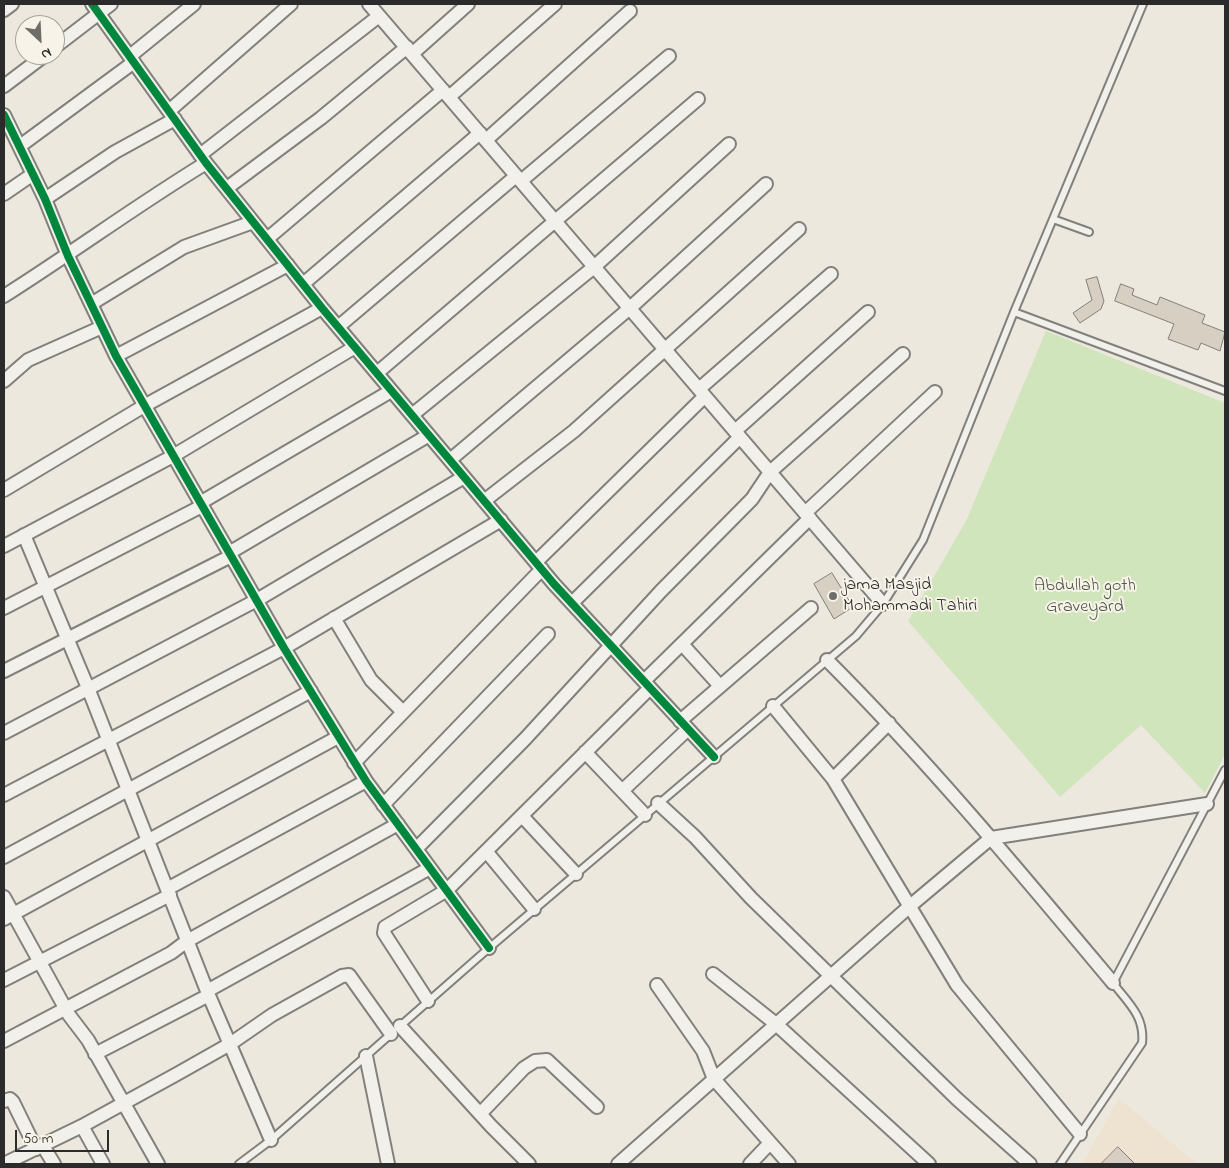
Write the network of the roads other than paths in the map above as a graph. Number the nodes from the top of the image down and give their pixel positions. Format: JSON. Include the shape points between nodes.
{"nodes":[{"id":1,"x":12,"y":4,"type":"edge"},
{"id":2,"x":111,"y":4,"type":"edge"},
{"id":3,"x":194,"y":4,"type":"edge"},
{"id":4,"x":291,"y":4,"type":"edge"},
{"id":5,"x":468,"y":4,"type":"edge"},
{"id":6,"x":555,"y":4,"type":"edge"},
{"id":7,"x":1143,"y":4,"type":"edge"},
{"id":8,"x":96,"y":8,"type":"edge"},
{"id":9,"x":374,"y":8,"type":"edge"},
{"id":10,"x":4,"y":10,"type":"edge"},
{"id":11,"x":630,"y":11,"type":"dead end"},
{"id":12,"x":65,"y":37,"type":"edge"},
{"id":13,"x":409,"y":51,"type":"junction"},
{"id":14,"x":669,"y":56,"type":"dead end"},
{"id":15,"x":132,"y":59,"type":"junction"},
{"id":16,"x":32,"y":65,"type":"edge"},
{"id":17,"x":4,"y":86,"type":"edge"},
{"id":18,"x":446,"y":94,"type":"junction"},
{"id":19,"x":698,"y":99,"type":"dead end"},
{"id":20,"x":4,"y":115,"type":"edge"},
{"id":21,"x":172,"y":115,"type":"junction"},
{"id":22,"x":483,"y":136,"type":"junction"},
{"id":23,"x":729,"y":144,"type":"dead end"},
{"id":24,"x":20,"y":146,"type":"junction"},
{"id":25,"x":203,"y":159,"type":"junction"},
{"id":26,"x":34,"y":174,"type":"junction"},
{"id":27,"x":518,"y":178,"type":"junction"},
{"id":28,"x":766,"y":184,"type":"dead end"},
{"id":29,"x":227,"y":188,"type":"junction"},
{"id":30,"x":4,"y":194,"type":"edge"},
{"id":31,"x":45,"y":199,"type":"junction"},
{"id":32,"x":1053,"y":219,"type":"junction"},
{"id":33,"x":556,"y":221,"type":"junction"},
{"id":34,"x":253,"y":222,"type":"junction"},
{"id":35,"x":799,"y":229,"type":"dead end"},
{"id":36,"x":1089,"y":232,"type":"dead end"},
{"id":37,"x":267,"y":240,"type":"junction"},
{"id":38,"x":68,"y":256,"type":"junction"},
{"id":39,"x":288,"y":265,"type":"junction"},
{"id":40,"x":594,"y":267,"type":"junction"},
{"id":41,"x":831,"y":274,"type":"dead end"},
{"id":42,"x":303,"y":284,"type":"junction"},
{"id":43,"x":4,"y":296,"type":"edge"},
{"id":44,"x":91,"y":304,"type":"junction"},
{"id":45,"x":322,"y":308,"type":"junction"},
{"id":46,"x":630,"y":308,"type":"junction"},
{"id":47,"x":868,"y":312,"type":"dead end"},
{"id":48,"x":1014,"y":312,"type":"junction"},
{"id":49,"x":102,"y":326,"type":"junction"},
{"id":50,"x":338,"y":327,"type":"junction"},
{"id":51,"x":355,"y":347,"type":"junction"},
{"id":52,"x":665,"y":349,"type":"junction"},
{"id":53,"x":904,"y":354,"type":"dead end"},
{"id":54,"x":116,"y":356,"type":"junction"},
{"id":55,"x":377,"y":373,"type":"junction"},
{"id":56,"x":4,"y":381,"type":"edge"},
{"id":57,"x":392,"y":391,"type":"junction"},
{"id":58,"x":1225,"y":391,"type":"edge"},
{"id":59,"x":935,"y":392,"type":"dead end"},
{"id":60,"x":702,"y":393,"type":"junction"},
{"id":61,"x":144,"y":406,"type":"junction"},
{"id":62,"x":412,"y":416,"type":"junction"},
{"id":63,"x":738,"y":434,"type":"junction"},
{"id":64,"x":428,"y":435,"type":"junction"},
{"id":65,"x":173,"y":456,"type":"junction"},
{"id":66,"x":450,"y":460,"type":"junction"},
{"id":67,"x":770,"y":472,"type":"junction"},
{"id":68,"x":464,"y":477,"type":"junction"},
{"id":69,"x":4,"y":490,"type":"edge"},
{"id":70,"x":484,"y":501,"type":"junction"},
{"id":71,"x":201,"y":504,"type":"junction"},
{"id":72,"x":808,"y":516,"type":"junction"},
{"id":73,"x":501,"y":520,"type":"junction"},
{"id":74,"x":24,"y":535,"type":"junction"},
{"id":75,"x":4,"y":546,"type":"edge"},
{"id":76,"x":230,"y":555,"type":"junction"},
{"id":77,"x":539,"y":566,"type":"junction"},
{"id":78,"x":47,"y":586,"type":"junction"},
{"id":79,"x":257,"y":600,"type":"junction"},
{"id":80,"x":572,"y":603,"type":"junction"},
{"id":81,"x":883,"y":604,"type":"junction"},
{"id":82,"x":4,"y":608,"type":"edge"},
{"id":83,"x":811,"y":608,"type":"dead end"},
{"id":84,"x":334,"y":618,"type":"junction"},
{"id":85,"x":548,"y":634,"type":"dead end"},
{"id":86,"x":65,"y":638,"type":"junction"},
{"id":87,"x":682,"y":644,"type":"junction"},
{"id":88,"x":611,"y":646,"type":"junction"},
{"id":89,"x":284,"y":648,"type":"junction"},
{"id":90,"x":827,"y":660,"type":"junction"},
{"id":91,"x":4,"y":671,"type":"edge"},
{"id":92,"x":647,"y":684,"type":"junction"},
{"id":93,"x":720,"y":686,"type":"junction"},
{"id":94,"x":88,"y":688,"type":"junction"},
{"id":95,"x":310,"y":691,"type":"junction"},
{"id":96,"x":773,"y":706,"type":"junction"},
{"id":97,"x":403,"y":712,"type":"junction"},
{"id":98,"x":889,"y":723,"type":"junction"},
{"id":99,"x":684,"y":725,"type":"junction"},
{"id":100,"x":4,"y":733,"type":"edge"},
{"id":101,"x":338,"y":737,"type":"junction"},
{"id":102,"x":107,"y":740,"type":"junction"},
{"id":103,"x":585,"y":752,"type":"junction"},
{"id":104,"x":714,"y":757,"type":"junction"},
{"id":105,"x":354,"y":763,"type":"junction"},
{"id":106,"x":1225,"y":770,"type":"edge"},
{"id":107,"x":833,"y":779,"type":"junction"},
{"id":108,"x":366,"y":781,"type":"junction"},
{"id":109,"x":128,"y":789,"type":"junction"},
{"id":110,"x":623,"y":790,"type":"junction"},
{"id":111,"x":4,"y":795,"type":"edge"},
{"id":112,"x":658,"y":803,"type":"junction"},
{"id":113,"x":384,"y":804,"type":"junction"},
{"id":114,"x":1208,"y":804,"type":"junction"},
{"id":115,"x":645,"y":815,"type":"junction"},
{"id":116,"x":522,"y":816,"type":"junction"},
{"id":117,"x":398,"y":824,"type":"junction"},
{"id":118,"x":991,"y":838,"type":"junction"},
{"id":119,"x":148,"y":840,"type":"junction"},
{"id":120,"x":416,"y":849,"type":"junction"},
{"id":121,"x":486,"y":851,"type":"junction"},
{"id":122,"x":4,"y":856,"type":"edge"},
{"id":123,"x":430,"y":868,"type":"junction"},
{"id":124,"x":576,"y":874,"type":"junction"},
{"id":125,"x":447,"y":890,"type":"junction"},
{"id":126,"x":168,"y":892,"type":"junction"},
{"id":127,"x":4,"y":897,"type":"edge"},
{"id":128,"x":910,"y":906,"type":"junction"},
{"id":129,"x":534,"y":909,"type":"junction"},
{"id":130,"x":8,"y":916,"type":"edge"},
{"id":131,"x":187,"y":941,"type":"junction"},
{"id":132,"x":489,"y":948,"type":"junction"},
{"id":133,"x":39,"y":962,"type":"junction"},
{"id":134,"x":713,"y":974,"type":"dead end"},
{"id":135,"x":832,"y":975,"type":"junction"},
{"id":136,"x":4,"y":980,"type":"edge"},
{"id":137,"x":1113,"y":983,"type":"junction"},
{"id":138,"x":657,"y":986,"type":"dead end"},
{"id":139,"x":208,"y":993,"type":"junction"},
{"id":140,"x":428,"y":1001,"type":"junction"},
{"id":141,"x":65,"y":1009,"type":"junction"},
{"id":142,"x":776,"y":1024,"type":"junction"},
{"id":143,"x":395,"y":1030,"type":"junction"},
{"id":144,"x":4,"y":1041,"type":"edge"},
{"id":145,"x":230,"y":1044,"type":"junction"},
{"id":146,"x":95,"y":1054,"type":"junction"},
{"id":147,"x":366,"y":1056,"type":"junction"},
{"id":148,"x":714,"y":1079,"type":"junction"},
{"id":149,"x":4,"y":1101,"type":"edge"},
{"id":150,"x":122,"y":1104,"type":"junction"},
{"id":151,"x":597,"y":1107,"type":"dead end"},
{"id":152,"x":480,"y":1114,"type":"junction"},
{"id":153,"x":82,"y":1126,"type":"junction"},
{"id":154,"x":1080,"y":1134,"type":"junction"},
{"id":155,"x":271,"y":1140,"type":"junction"},
{"id":156,"x":770,"y":1143,"type":"junction"},
{"id":157,"x":40,"y":1147,"type":"junction"},
{"id":158,"x":4,"y":1164,"type":"edge"},
{"id":159,"x":54,"y":1164,"type":"edge"},
{"id":160,"x":103,"y":1164,"type":"edge"},
{"id":161,"x":158,"y":1164,"type":"edge"},
{"id":162,"x":239,"y":1164,"type":"edge"},
{"id":163,"x":388,"y":1164,"type":"edge"},
{"id":164,"x":529,"y":1164,"type":"edge"},
{"id":165,"x":618,"y":1164,"type":"edge"},
{"id":166,"x":750,"y":1164,"type":"edge"},
{"id":167,"x":790,"y":1164,"type":"edge"},
{"id":168,"x":930,"y":1164,"type":"edge"},
{"id":169,"x":1030,"y":1164,"type":"edge"},
{"id":170,"x":1060,"y":1164,"type":"edge"}],
"edges":[{"from":1,"to":10,"type":"street"},
{"from":2,"to":8,"type":"street"},
{"from":3,"to":15,"type":"street"},
{"from":4,"to":21,"type":"street"},
{"from":5,"to":13,"type":"street"},
{"from":6,"to":18,"type":"street"},
{"from":7,"to":32,"type":"lane"},
{"from":8,"to":12,"type":"street"},
{"from":8,"to":15,"type":"street"},
{"from":9,"to":13,"type":"street"},
{"from":9,"to":25,"type":"street"},
{"from":11,"to":22,"type":"street"},
{"from":13,"to":18,"type":"street"},
{"from":13,"to":29,"type":"street"},
{"from":14,"to":27,"type":"street"},
{"from":15,"to":21,"type":"street"},
{"from":15,"to":24,"type":"street"},
{"from":16,"to":17,"type":"street"},
{"from":18,"to":22,"type":"street"},
{"from":18,"to":37,"type":"street"},
{"from":19,"to":33,"type":"street"},
{"from":20,"to":24,"type":"street"},
{"from":21,"to":25,"type":"street"},
{"from":21,"to":31,"type":"street"},
{"from":22,"to":27,"type":"street"},
{"from":22,"to":42,"type":"street"},
{"from":23,"to":40,"type":"street"},
{"from":24,"to":26,"type":"street"},
{"from":25,"to":29,"type":"street"},
{"from":25,"to":38,"type":"street"},
{"from":26,"to":30,"type":"street"},
{"from":26,"to":31,"type":"street"},
{"from":27,"to":33,"type":"street"},
{"from":27,"to":50,"type":"street"},
{"from":28,"to":46,"type":"street"},
{"from":29,"to":34,"type":"street"},
{"from":31,"to":38,"type":"street"},
{"from":32,"to":36,"type":"lane"},
{"from":32,"to":48,"type":"lane"},
{"from":33,"to":40,"type":"street"},
{"from":33,"to":55,"type":"street"},
{"from":34,"to":37,"type":"street"},
{"from":34,"to":44,"type":"street","via":[[184,247]]},
{"from":35,"to":52,"type":"street"},
{"from":37,"to":39,"type":"street"},
{"from":38,"to":43,"type":"street"},
{"from":38,"to":44,"type":"street"},
{"from":39,"to":42,"type":"street"},
{"from":39,"to":54,"type":"street"},
{"from":40,"to":46,"type":"street"},
{"from":40,"to":62,"type":"street"},
{"from":41,"to":60,"type":"street"},
{"from":42,"to":45,"type":"street"},
{"from":44,"to":49,"type":"street"},
{"from":45,"to":50,"type":"street"},
{"from":45,"to":61,"type":"street"},
{"from":46,"to":52,"type":"street"},
{"from":46,"to":66,"type":"street"},
{"from":47,"to":63,"type":"street"},
{"from":48,"to":58,"type":"lane"},
{"from":48,"to":81,"type":"lane","via":[[923,540]]},
{"from":49,"to":54,"type":"street"},
{"from":49,"to":56,"type":"street","via":[[28,360]]},
{"from":50,"to":51,"type":"street"},
{"from":51,"to":55,"type":"street"},
{"from":51,"to":65,"type":"street"},
{"from":52,"to":60,"type":"street"},
{"from":52,"to":70,"type":"street","via":[[574,431]]},
{"from":53,"to":67,"type":"street"},
{"from":54,"to":61,"type":"street"},
{"from":55,"to":57,"type":"street"},
{"from":57,"to":62,"type":"street"},
{"from":57,"to":71,"type":"street"},
{"from":59,"to":72,"type":"street"},
{"from":60,"to":63,"type":"street"},
{"from":60,"to":77,"type":"street"},
{"from":61,"to":65,"type":"street"},
{"from":61,"to":69,"type":"street"},
{"from":62,"to":64,"type":"street"},
{"from":63,"to":67,"type":"street"},
{"from":63,"to":80,"type":"street"},
{"from":64,"to":66,"type":"street"},
{"from":64,"to":76,"type":"street"},
{"from":65,"to":71,"type":"street"},
{"from":65,"to":74,"type":"street"},
{"from":66,"to":68,"type":"street"},
{"from":67,"to":72,"type":"street"},
{"from":67,"to":88,"type":"street","via":[[752,499]]},
{"from":68,"to":70,"type":"street"},
{"from":68,"to":79,"type":"street"},
{"from":70,"to":73,"type":"street"},
{"from":71,"to":76,"type":"street"},
{"from":71,"to":78,"type":"street"},
{"from":72,"to":81,"type":"street"},
{"from":72,"to":87,"type":"street"},
{"from":73,"to":77,"type":"street"},
{"from":73,"to":84,"type":"street"},
{"from":74,"to":75,"type":"street"},
{"from":74,"to":78,"type":"street"},
{"from":76,"to":79,"type":"street"},
{"from":76,"to":86,"type":"street"},
{"from":77,"to":80,"type":"street"},
{"from":77,"to":97,"type":"street"},
{"from":78,"to":82,"type":"street"},
{"from":78,"to":86,"type":"street"},
{"from":79,"to":89,"type":"street"},
{"from":79,"to":94,"type":"street"},
{"from":80,"to":88,"type":"street"},
{"from":81,"to":90,"type":"lane","via":[[856,636]]},
{"from":83,"to":93,"type":"street"},
{"from":84,"to":89,"type":"street"},
{"from":84,"to":97,"type":"street","via":[[371,680]]},
{"from":85,"to":113,"type":"street"},
{"from":86,"to":91,"type":"street"},
{"from":86,"to":94,"type":"street"},
{"from":87,"to":92,"type":"street"},
{"from":87,"to":93,"type":"street"},
{"from":88,"to":92,"type":"street"},
{"from":88,"to":120,"type":"street"},
{"from":89,"to":95,"type":"street"},
{"from":89,"to":102,"type":"street"},
{"from":90,"to":96,"type":"lane"},
{"from":90,"to":98,"type":"street"},
{"from":92,"to":99,"type":"street"},
{"from":92,"to":103,"type":"street"},
{"from":93,"to":99,"type":"street"},
{"from":94,"to":100,"type":"street"},
{"from":94,"to":102,"type":"street"},
{"from":95,"to":101,"type":"street"},
{"from":95,"to":109,"type":"street"},
{"from":96,"to":104,"type":"lane"},
{"from":96,"to":107,"type":"street"},
{"from":97,"to":105,"type":"street"},
{"from":98,"to":107,"type":"street"},
{"from":98,"to":118,"type":"street"},
{"from":99,"to":104,"type":"street"},
{"from":99,"to":110,"type":"street"},
{"from":101,"to":105,"type":"street"},
{"from":101,"to":119,"type":"street"},
{"from":102,"to":109,"type":"street"},
{"from":102,"to":111,"type":"street"},
{"from":103,"to":110,"type":"street"},
{"from":103,"to":116,"type":"street"},
{"from":104,"to":112,"type":"lane"},
{"from":105,"to":108,"type":"street"},
{"from":106,"to":114,"type":"lane"},
{"from":107,"to":128,"type":"street"},
{"from":108,"to":113,"type":"street"},
{"from":108,"to":126,"type":"street"},
{"from":109,"to":119,"type":"street"},
{"from":109,"to":122,"type":"street"},
{"from":110,"to":115,"type":"street"},
{"from":112,"to":115,"type":"lane"},
{"from":112,"to":135,"type":"street"},
{"from":113,"to":117,"type":"street"},
{"from":114,"to":118,"type":"street"},
{"from":114,"to":137,"type":"lane"},
{"from":115,"to":124,"type":"lane"},
{"from":116,"to":121,"type":"street"},
{"from":116,"to":124,"type":"street"},
{"from":117,"to":120,"type":"street"},
{"from":117,"to":131,"type":"street"},
{"from":118,"to":128,"type":"street"},
{"from":118,"to":137,"type":"street"},
{"from":119,"to":126,"type":"street"},
{"from":119,"to":130,"type":"street"},
{"from":120,"to":123,"type":"street"},
{"from":121,"to":125,"type":"street"},
{"from":121,"to":129,"type":"street"},
{"from":123,"to":125,"type":"street"},
{"from":123,"to":139,"type":"street"},
{"from":124,"to":129,"type":"lane"},
{"from":125,"to":132,"type":"street"},
{"from":125,"to":140,"type":"street","via":[[383,930]]},
{"from":126,"to":131,"type":"street"},
{"from":126,"to":133,"type":"street"},
{"from":127,"to":130,"type":"street"},
{"from":128,"to":135,"type":"street"},
{"from":128,"to":154,"type":"street","via":[[957,985]]},
{"from":129,"to":132,"type":"lane"},
{"from":130,"to":133,"type":"street"},
{"from":131,"to":139,"type":"street"},
{"from":131,"to":141,"type":"street","via":[[171,953]]},
{"from":132,"to":140,"type":"lane"},
{"from":133,"to":136,"type":"street"},
{"from":133,"to":141,"type":"street"},
{"from":134,"to":142,"type":"street"},
{"from":135,"to":142,"type":"street"},
{"from":135,"to":169,"type":"street","via":[[957,1099]]},
{"from":137,"to":154,"type":"lane","via":[[1140,1018],[1142,1043]]},
{"from":138,"to":148,"type":"street","via":[[703,1051]]},
{"from":139,"to":145,"type":"street"},
{"from":139,"to":146,"type":"street"},
{"from":140,"to":143,"type":"lane"},
{"from":141,"to":144,"type":"street"},
{"from":141,"to":146,"type":"street"},
{"from":142,"to":148,"type":"street"},
{"from":142,"to":168,"type":"street"},
{"from":143,"to":145,"type":"street","via":[[347,975],[272,1015]]},
{"from":143,"to":147,"type":"lane"},
{"from":143,"to":152,"type":"street"},
{"from":145,"to":150,"type":"street"},
{"from":145,"to":155,"type":"street"},
{"from":146,"to":150,"type":"street"},
{"from":147,"to":155,"type":"lane"},
{"from":147,"to":163,"type":"street"},
{"from":148,"to":156,"type":"street"},
{"from":148,"to":165,"type":"street"},
{"from":149,"to":157,"type":"street","via":[[13,1102]]},
{"from":150,"to":153,"type":"street"},
{"from":150,"to":161,"type":"street"},
{"from":151,"to":152,"type":"street","via":[[547,1060],[535,1061],[524,1068]]},
{"from":152,"to":164,"type":"street"},
{"from":153,"to":157,"type":"street"},
{"from":153,"to":160,"type":"street"},
{"from":154,"to":170,"type":"lane"},
{"from":155,"to":162,"type":"lane"},
{"from":156,"to":166,"type":"street"},
{"from":156,"to":167,"type":"street"},
{"from":157,"to":158,"type":"street"},
{"from":157,"to":159,"type":"street"}]}
